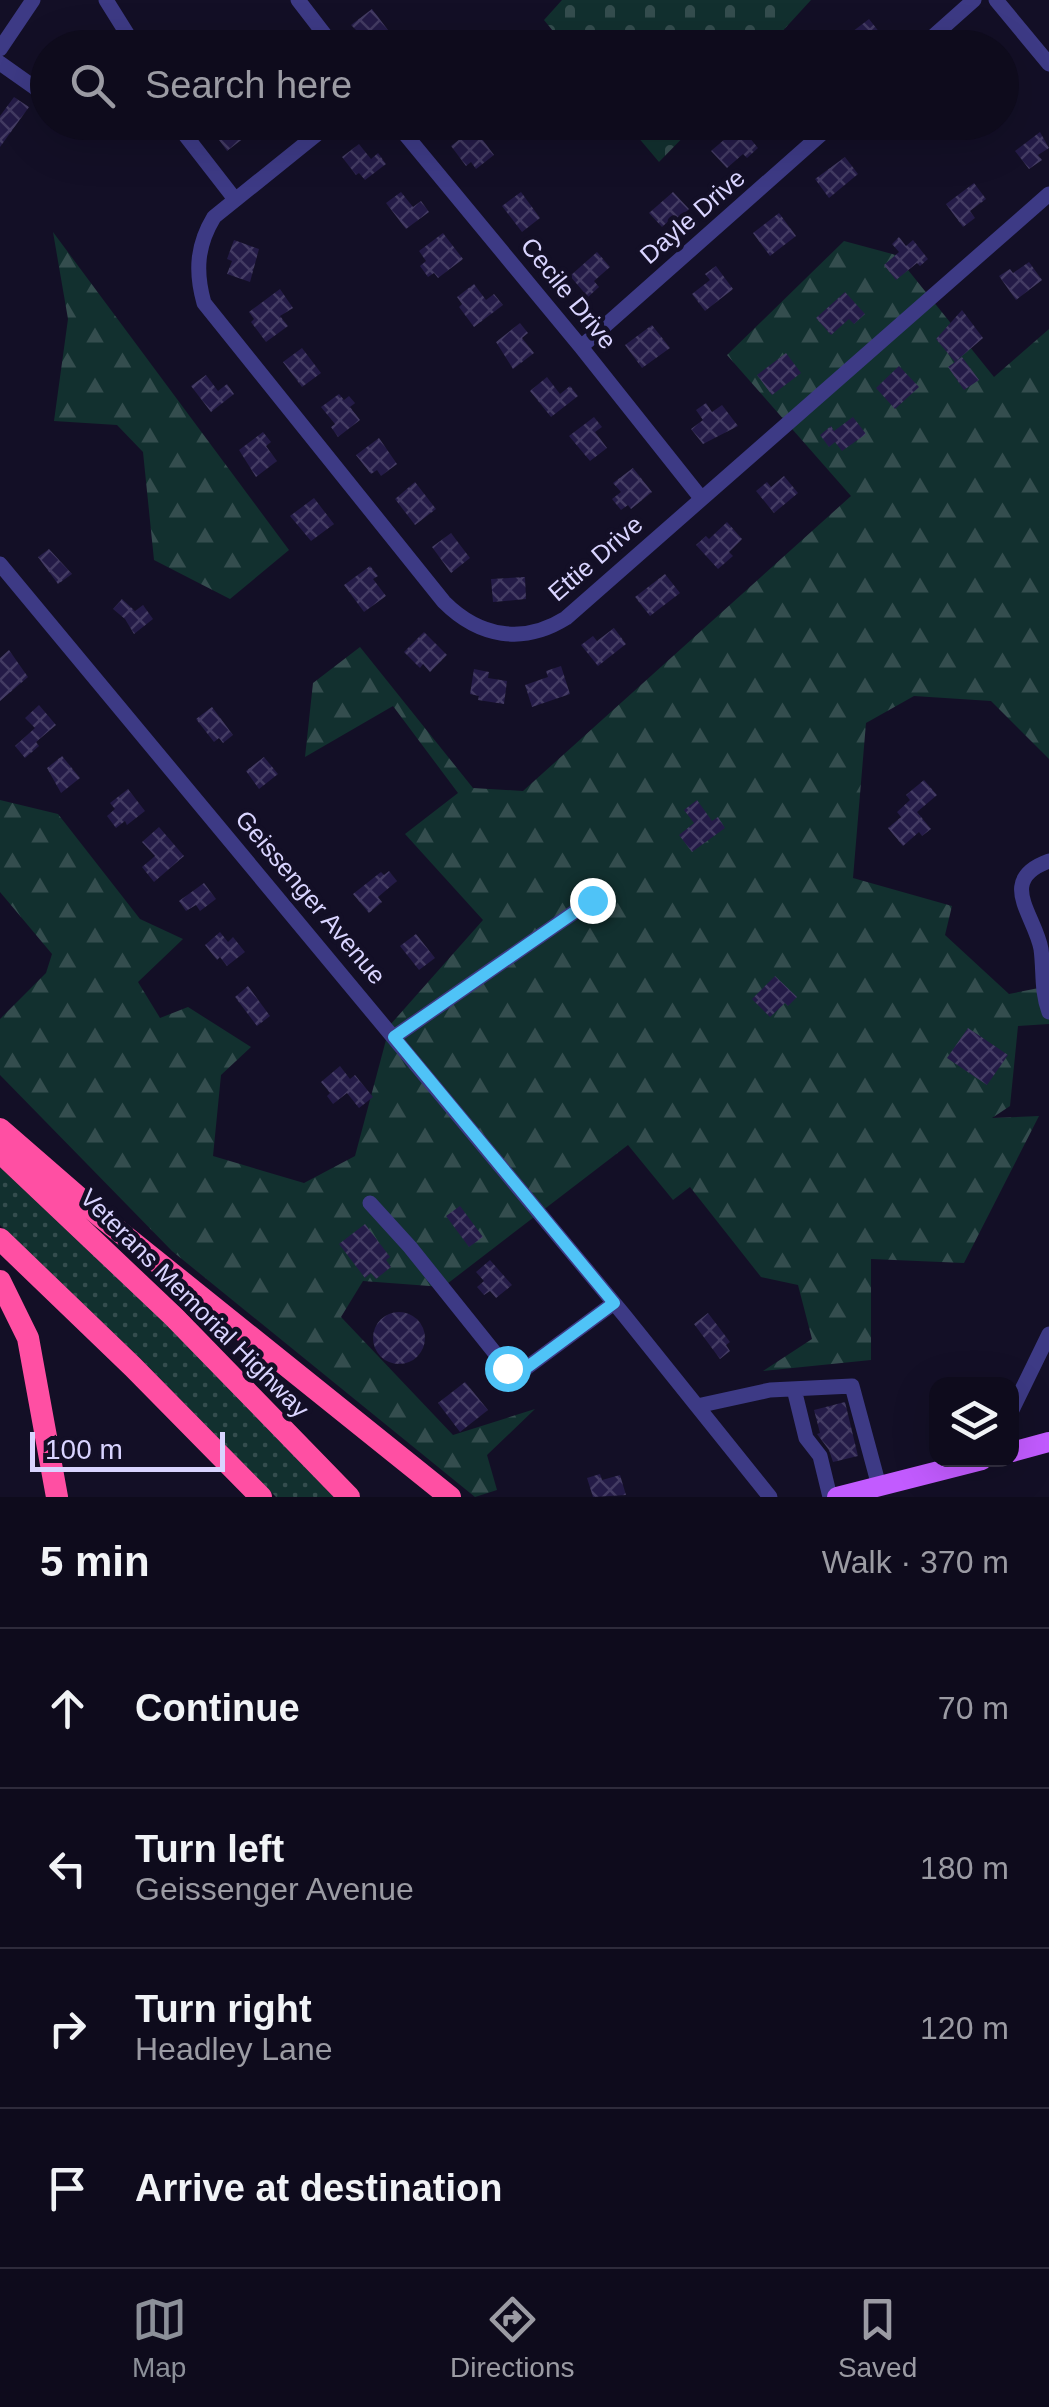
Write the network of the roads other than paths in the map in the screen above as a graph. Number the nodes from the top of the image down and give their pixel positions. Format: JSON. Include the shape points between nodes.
{"nodes":[{"id":1,"x":33,"y":0,"type":"edge"},
{"id":2,"x":106,"y":0,"type":"edge"},
{"id":3,"x":298,"y":0,"type":"edge"},
{"id":4,"x":974,"y":0,"type":"edge"},
{"id":5,"x":996,"y":0,"type":"edge"},
{"id":6,"x":125,"y":30,"type":"edge"},
{"id":7,"x":322,"y":30,"type":"edge"},
{"id":8,"x":940,"y":30,"type":"edge"},
{"id":9,"x":0,"y":48,"type":"edge"},
{"id":10,"x":0,"y":63,"type":"edge"},
{"id":11,"x":1049,"y":64,"type":"edge"},
{"id":12,"x":30,"y":84,"type":"edge"},
{"id":13,"x":189,"y":140,"type":"edge"},
{"id":14,"x":309,"y":140,"type":"edge"},
{"id":15,"x":410,"y":140,"type":"edge"},
{"id":16,"x":815,"y":140,"type":"edge"},
{"id":17,"x":1049,"y":194,"type":"edge"},
{"id":18,"x":234,"y":198,"type":"junction"},
{"id":19,"x":582,"y":347,"type":"junction"},
{"id":20,"x":701,"y":498,"type":"junction"},
{"id":21,"x":0,"y":564,"type":"edge"},
{"id":22,"x":1049,"y":861,"type":"edge"},
{"id":23,"x":602,"y":893,"type":"dead end"},
{"id":24,"x":1049,"y":1012,"type":"edge"},
{"id":25,"x":394,"y":1037,"type":"junction"},
{"id":26,"x":0,"y":1129,"type":"edge"},
{"id":27,"x":0,"y":1152,"type":"edge"},
{"id":28,"x":370,"y":1203,"type":"dead end"},
{"id":29,"x":0,"y":1239,"type":"edge"},
{"id":30,"x":0,"y":1281,"type":"edge"},
{"id":31,"x":614,"y":1303,"type":"junction"},
{"id":32,"x":1049,"y":1334,"type":"edge"},
{"id":33,"x":794,"y":1389,"type":"junction"},
{"id":34,"x":1019,"y":1396,"type":"edge"},
{"id":35,"x":697,"y":1406,"type":"junction"},
{"id":36,"x":1049,"y":1442,"type":"edge"},
{"id":37,"x":1019,"y":1450,"type":"edge"},
{"id":38,"x":958,"y":1467,"type":"edge"},
{"id":39,"x":883,"y":1489,"type":"edge"},
{"id":40,"x":57,"y":1497,"type":"edge"},
{"id":41,"x":262,"y":1497,"type":"edge"},
{"id":42,"x":349,"y":1497,"type":"edge"},
{"id":43,"x":450,"y":1497,"type":"edge"},
{"id":44,"x":770,"y":1497,"type":"edge"},
{"id":45,"x":834,"y":1497,"type":"edge"}],
"edges":[{"from":1,"to":9,"type":"street"},
{"from":2,"to":6,"type":"street"},
{"from":3,"to":7,"type":"street"},
{"from":4,"to":8,"type":"street"},
{"from":5,"to":11,"type":"street"},
{"from":10,"to":12,"type":"street"},
{"from":13,"to":18,"type":"street"},
{"from":14,"to":18,"type":"street","name":"Ettie Drive"},
{"from":15,"to":19,"type":"street","name":"Cecile Drive"},
{"from":16,"to":19,"type":"street","name":"Dayle Drive"},
{"from":17,"to":20,"type":"street","name":"Ettie Drive"},
{"from":18,"to":20,"type":"street","name":"Ettie Drive","via":[[204,234],[198,267],[204,303],[456,615],[504,635],[552,627]]},
{"from":19,"to":20,"type":"street","name":"Cecile Drive"},
{"from":21,"to":25,"type":"street","name":"Geissenger Avenue"},
{"from":22,"to":24,"type":"street","via":[[1029,871],[1022,895],[1040,946]]},
{"from":23,"to":25,"type":"street"},
{"from":25,"to":31,"type":"street","name":"Geissenger Avenue"},
{"from":26,"to":43,"type":"highway"},
{"from":27,"to":42,"type":"highway","name":"Veterans Memorial Highway"},
{"from":28,"to":31,"type":"street","via":[[518,1374]]},
{"from":29,"to":41,"type":"highway"},
{"from":30,"to":40,"type":"highway","via":[[28,1338]]},
{"from":31,"to":35,"type":"street","name":"Geissenger Avenue"},
{"from":32,"to":34,"type":"street"},
{"from":33,"to":35,"type":"street"},
{"from":33,"to":39,"type":"street","via":[[852,1386]]},
{"from":33,"to":45,"type":"street","via":[[806,1438]]},
{"from":35,"to":44,"type":"street","name":"Geissenger Avenue"},
{"from":36,"to":37,"type":"main road"},
{"from":38,"to":39,"type":"main road"},
{"from":39,"to":45,"type":"main road"}]}
